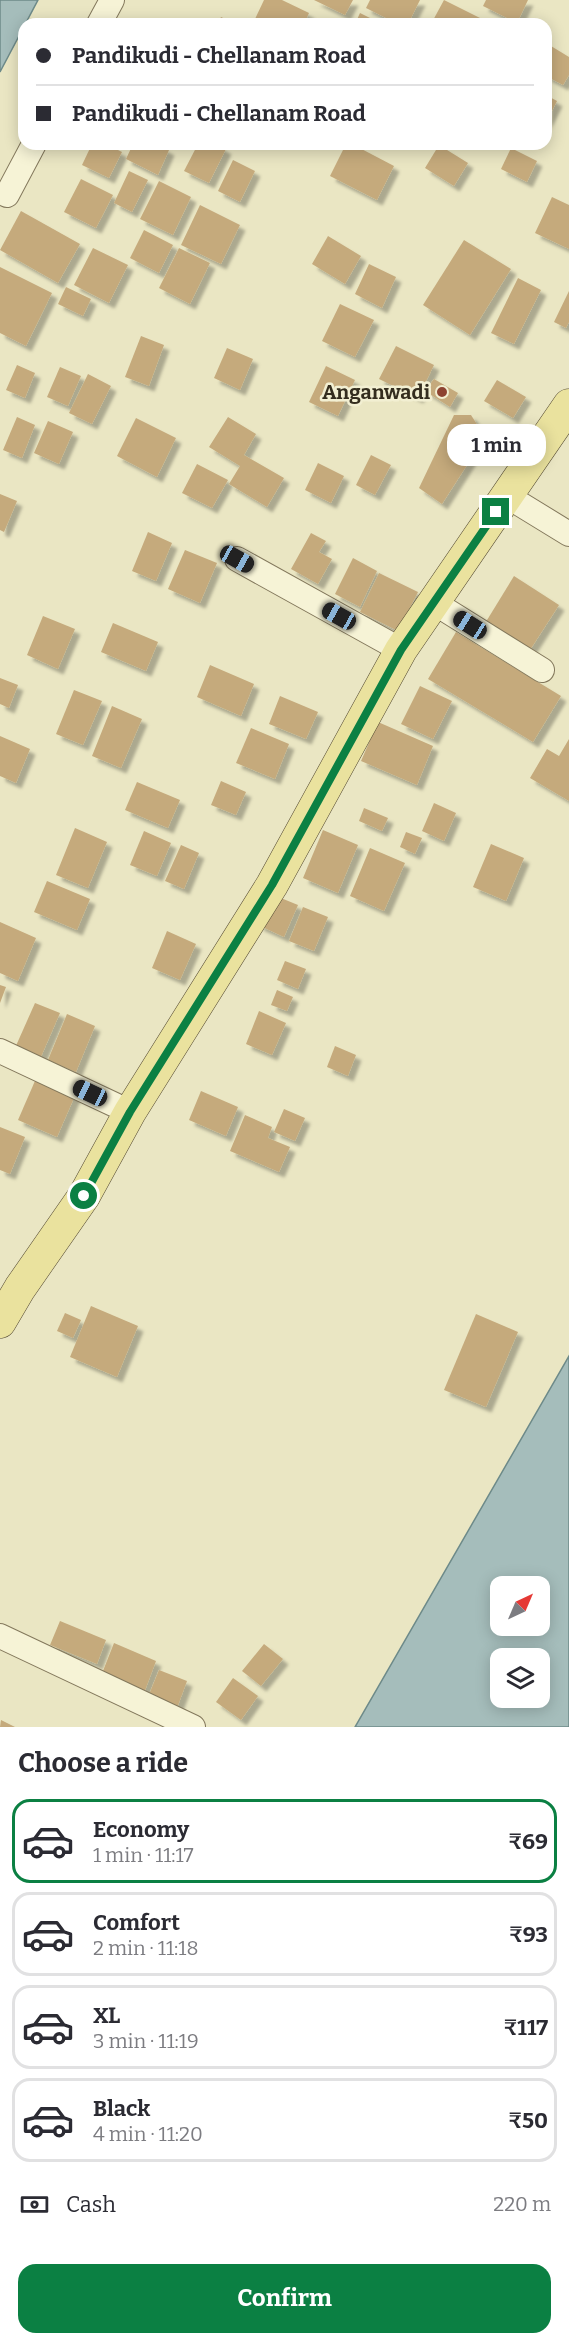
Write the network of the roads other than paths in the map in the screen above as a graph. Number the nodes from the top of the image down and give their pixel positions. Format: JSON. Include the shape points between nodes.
{"nodes":[{"id":1,"x":112,"y":0,"type":"edge"},
{"id":2,"x":102,"y":18,"type":"edge"},
{"id":3,"x":31,"y":150,"type":"edge"},
{"id":4,"x":7,"y":195,"type":"dead end"},
{"id":5,"x":569,"y":405,"type":"edge"},
{"id":6,"x":507,"y":496,"type":"junction"},
{"id":7,"x":569,"y":534,"type":"edge"},
{"id":8,"x":237,"y":559,"type":"dead end"},
{"id":9,"x":434,"y":602,"type":"junction"},
{"id":10,"x":401,"y":650,"type":"junction"},
{"id":11,"x":542,"y":670,"type":"dead end"},
{"id":12,"x":0,"y":1052,"type":"edge"},
{"id":13,"x":130,"y":1112,"type":"junction"},
{"id":14,"x":0,"y":1322,"type":"edge"},
{"id":15,"x":0,"y":1636,"type":"edge"},
{"id":16,"x":193,"y":1727,"type":"edge"}],
"edges":[{"from":1,"to":2,"type":"street"},
{"from":3,"to":4,"type":"street"},
{"from":5,"to":6,"type":"main road"},
{"from":6,"to":7,"type":"street"},
{"from":6,"to":9,"type":"main road"},
{"from":8,"to":10,"type":"street"},
{"from":9,"to":10,"type":"main road"},
{"from":9,"to":11,"type":"street"},
{"from":10,"to":13,"type":"main road","via":[[272,885]]},
{"from":12,"to":13,"type":"street"},
{"from":13,"to":14,"type":"main road","via":[[84,1196]]},
{"from":15,"to":16,"type":"street"}]}
